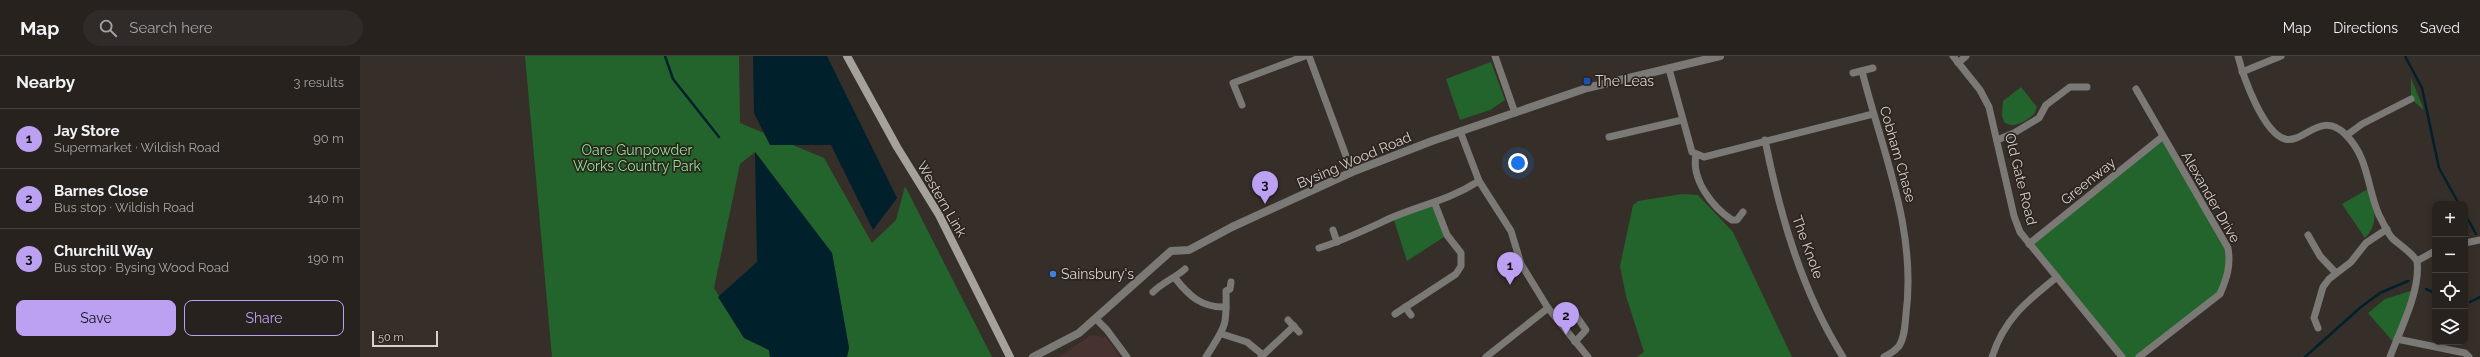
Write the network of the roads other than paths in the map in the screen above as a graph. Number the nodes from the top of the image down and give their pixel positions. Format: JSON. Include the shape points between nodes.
{"nodes":[{"id":1,"x":846,"y":56,"type":"edge"},
{"id":2,"x":1305,"y":56,"type":"edge"},
{"id":3,"x":1309,"y":56,"type":"edge"},
{"id":4,"x":1495,"y":56,"type":"edge"},
{"id":5,"x":1720,"y":56,"type":"edge"},
{"id":6,"x":1952,"y":56,"type":"edge"},
{"id":7,"x":1966,"y":56,"type":"edge"},
{"id":8,"x":2238,"y":56,"type":"edge"},
{"id":9,"x":2281,"y":56,"type":"edge"},
{"id":10,"x":1704,"y":58,"type":"edge"},
{"id":11,"x":1958,"y":63,"type":"junction"},
{"id":12,"x":1873,"y":68,"type":"dead end"},
{"id":13,"x":1669,"y":69,"type":"junction"},
{"id":14,"x":1862,"y":71,"type":"junction"},
{"id":15,"x":2242,"y":72,"type":"junction"},
{"id":16,"x":1853,"y":73,"type":"dead end"},
{"id":17,"x":2087,"y":87,"type":"dead end"},
{"id":18,"x":2136,"y":89,"type":"dead end"},
{"id":19,"x":2411,"y":99,"type":"dead end"},
{"id":20,"x":1242,"y":105,"type":"dead end"},
{"id":21,"x":1514,"y":113,"type":"junction"},
{"id":22,"x":1873,"y":114,"type":"junction"},
{"id":23,"x":1682,"y":120,"type":"junction"},
{"id":24,"x":1460,"y":131,"type":"junction"},
{"id":25,"x":2347,"y":135,"type":"junction"},
{"id":26,"x":1609,"y":137,"type":"dead end"},
{"id":27,"x":2162,"y":137,"type":"junction"},
{"id":28,"x":1765,"y":140,"type":"junction"},
{"id":29,"x":1997,"y":140,"type":"junction"},
{"id":30,"x":1696,"y":155,"type":"junction"},
{"id":31,"x":1352,"y":172,"type":"junction"},
{"id":32,"x":1479,"y":181,"type":"junction"},
{"id":33,"x":1435,"y":204,"type":"junction"},
{"id":34,"x":1743,"y":212,"type":"dead end"},
{"id":35,"x":2387,"y":229,"type":"junction"},
{"id":36,"x":1333,"y":230,"type":"dead end"},
{"id":37,"x":2308,"y":235,"type":"dead end"},
{"id":38,"x":2480,"y":240,"type":"edge"},
{"id":39,"x":1337,"y":242,"type":"junction"},
{"id":40,"x":2468,"y":242,"type":"edge"},
{"id":41,"x":2029,"y":244,"type":"junction"},
{"id":42,"x":1319,"y":248,"type":"dead end"},
{"id":43,"x":2432,"y":253,"type":"edge"},
{"id":44,"x":2417,"y":261,"type":"junction"},
{"id":45,"x":1185,"y":269,"type":"dead end"},
{"id":46,"x":2335,"y":272,"type":"junction"},
{"id":47,"x":2057,"y":277,"type":"junction"},
{"id":48,"x":1175,"y":278,"type":"junction"},
{"id":49,"x":1231,"y":282,"type":"dead end"},
{"id":50,"x":1153,"y":292,"type":"dead end"},
{"id":51,"x":1226,"y":307,"type":"junction"},
{"id":52,"x":1405,"y":307,"type":"junction"},
{"id":53,"x":1548,"y":308,"type":"junction"},
{"id":54,"x":1570,"y":308,"type":"dead end"},
{"id":55,"x":1395,"y":314,"type":"dead end"},
{"id":56,"x":1411,"y":314,"type":"dead end"},
{"id":57,"x":1096,"y":319,"type":"junction"},
{"id":58,"x":1288,"y":320,"type":"dead end"},
{"id":59,"x":2318,"y":328,"type":"dead end"},
{"id":60,"x":1222,"y":334,"type":"junction"},
{"id":61,"x":2397,"y":338,"type":"junction"},
{"id":62,"x":1574,"y":342,"type":"junction"},
{"id":63,"x":1262,"y":356,"type":"edge"},
{"id":64,"x":1010,"y":357,"type":"edge"},
{"id":65,"x":1033,"y":357,"type":"edge"},
{"id":66,"x":1127,"y":357,"type":"edge"},
{"id":67,"x":1206,"y":357,"type":"edge"},
{"id":68,"x":1486,"y":357,"type":"edge"},
{"id":69,"x":1588,"y":357,"type":"edge"},
{"id":70,"x":1843,"y":357,"type":"edge"},
{"id":71,"x":1884,"y":357,"type":"edge"},
{"id":72,"x":1992,"y":357,"type":"edge"},
{"id":73,"x":2122,"y":357,"type":"edge"},
{"id":74,"x":2139,"y":357,"type":"edge"},
{"id":75,"x":2390,"y":357,"type":"edge"},
{"id":76,"x":2469,"y":357,"type":"edge"}],
"edges":[{"from":1,"to":64,"type":"main road","name":"Western Link","via":[[939,215]]},
{"from":2,"to":20,"type":"street","via":[[1233,83]]},
{"from":3,"to":31,"type":"street"},
{"from":4,"to":21,"type":"street"},
{"from":5,"to":10,"type":"street","name":"Bysing Wood Road"},
{"from":6,"to":11,"type":"street","name":"Old Gate Road"},
{"from":7,"to":11,"type":"street"},
{"from":8,"to":15,"type":"street"},
{"from":9,"to":15,"type":"street"},
{"from":10,"to":13,"type":"street","name":"Bysing Wood Road"},
{"from":11,"to":29,"type":"street","name":"Old Gate Road","via":[[1987,102]]},
{"from":12,"to":14,"type":"street"},
{"from":13,"to":21,"type":"street","name":"Bysing Wood Road","via":[[1587,88]]},
{"from":13,"to":23,"type":"street"},
{"from":14,"to":16,"type":"street"},
{"from":14,"to":22,"type":"street","name":"Cobham Chase"},
{"from":15,"to":25,"type":"street","via":[[2262,114],[2279,136],[2292,138],[2326,125],[2338,128]]},
{"from":17,"to":29,"type":"street","via":[[2070,87],[2046,105],[2038,118]]},
{"from":18,"to":27,"type":"street","name":"Alexander Drive"},
{"from":19,"to":25,"type":"street","via":[[2362,124]]},
{"from":21,"to":24,"type":"street","name":"Bysing Wood Road"},
{"from":22,"to":28,"type":"street"},
{"from":22,"to":71,"type":"street","name":"Cobham Chase","via":[[1894,178],[1906,240],[1910,286],[1904,333],[1900,344]]},
{"from":23,"to":26,"type":"street"},
{"from":23,"to":30,"type":"street","via":[[1692,152]]},
{"from":24,"to":31,"type":"street","name":"Bysing Wood Road"},
{"from":24,"to":32,"type":"street"},
{"from":25,"to":35,"type":"street","via":[[2364,164],[2374,203]]},
{"from":27,"to":41,"type":"street","name":"Greenway"},
{"from":27,"to":74,"type":"street","name":"Alexander Drive","via":[[2228,248],[2229,268],[2220,294]]},
{"from":28,"to":30,"type":"street","via":[[1704,156]]},
{"from":28,"to":70,"type":"street","name":"The Knole","via":[[1774,188],[1799,265],[1820,316]]},
{"from":29,"to":41,"type":"street","name":"Old Gate Road","via":[[2014,216],[2020,232]]},
{"from":30,"to":34,"type":"street","via":[[1694,164],[1700,185],[1707,194],[1732,220],[1736,220]]},
{"from":31,"to":57,"type":"street","name":"Bysing Wood Road","via":[[1232,227],[1189,250],[1171,251]]},
{"from":32,"to":33,"type":"street","via":[[1459,194]]},
{"from":32,"to":53,"type":"street","via":[[1512,231],[1521,264]]},
{"from":33,"to":39,"type":"street","via":[[1393,217]]},
{"from":33,"to":52,"type":"street","via":[[1447,235],[1461,253],[1461,266],[1456,274]]},
{"from":35,"to":44,"type":"street","via":[[2392,238]]},
{"from":35,"to":46,"type":"street","via":[[2366,243],[2351,262]]},
{"from":36,"to":39,"type":"street"},
{"from":37,"to":46,"type":"street","via":[[2320,256]]},
{"from":38,"to":40,"type":"street"},
{"from":39,"to":42,"type":"street"},
{"from":41,"to":47,"type":"street","name":"Old Gate Road"},
{"from":43,"to":44,"type":"street"},
{"from":44,"to":61,"type":"street","via":[[2419,273],[2416,288]]},
{"from":45,"to":48,"type":"street"},
{"from":46,"to":59,"type":"street","via":[[2323,287],[2319,299],[2314,318]]},
{"from":47,"to":72,"type":"street","via":[[2018,310],[2005,325]]},
{"from":47,"to":73,"type":"street","name":"Old Gate Road"},
{"from":48,"to":50,"type":"street","via":[[1164,282]]},
{"from":48,"to":51,"type":"street","via":[[1188,295],[1218,307]]},
{"from":49,"to":51,"type":"street","via":[[1230,289],[1226,291]]},
{"from":51,"to":60,"type":"street","via":[[1227,316]]},
{"from":52,"to":55,"type":"street"},
{"from":52,"to":56,"type":"street"},
{"from":53,"to":62,"type":"street"},
{"from":53,"to":68,"type":"street"},
{"from":54,"to":62,"type":"street","via":[[1586,330]]},
{"from":57,"to":65,"type":"street","name":"Bysing Wood Road","via":[[1079,333]]},
{"from":57,"to":66,"type":"street"},
{"from":58,"to":63,"type":"street","via":[[1297,329]]},
{"from":60,"to":63,"type":"street","via":[[1247,342]]},
{"from":60,"to":67,"type":"street"},
{"from":61,"to":75,"type":"street"},
{"from":61,"to":76,"type":"street","via":[[2465,353]]},
{"from":62,"to":69,"type":"street"}]}
